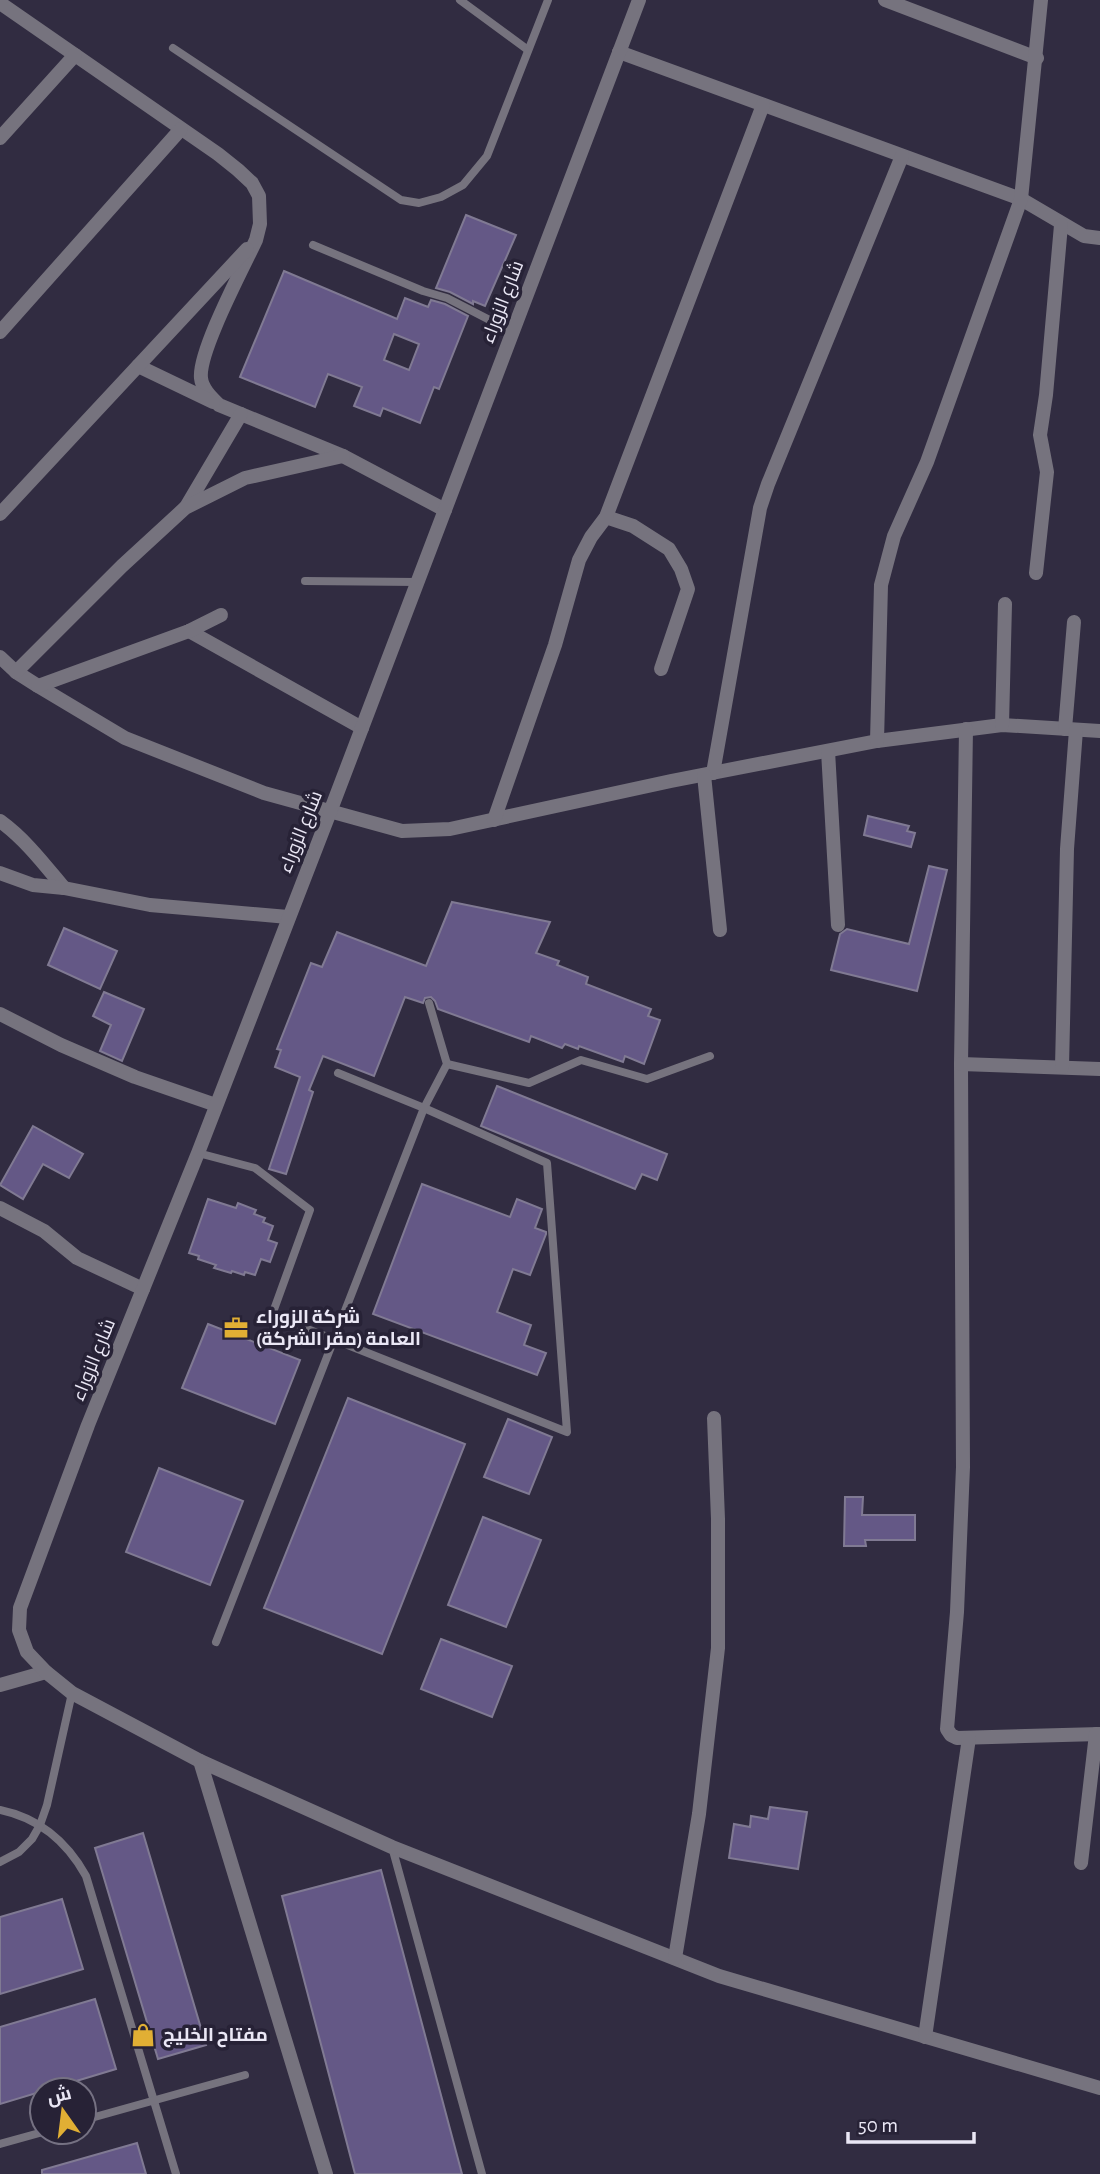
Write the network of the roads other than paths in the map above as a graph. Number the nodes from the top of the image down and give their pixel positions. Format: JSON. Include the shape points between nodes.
{"nodes":[{"id":1,"x":460,"y":0,"type":"edge"},
{"id":2,"x":548,"y":0,"type":"edge"},
{"id":3,"x":639,"y":0,"type":"edge"},
{"id":4,"x":885,"y":0,"type":"edge"},
{"id":5,"x":1041,"y":0,"type":"edge"},
{"id":6,"x":0,"y":4,"type":"edge"},
{"id":7,"x":173,"y":48,"type":"dead end"},
{"id":8,"x":528,"y":51,"type":"junction"},
{"id":9,"x":619,"y":52,"type":"junction"},
{"id":10,"x":75,"y":55,"type":"junction"},
{"id":11,"x":1037,"y":58,"type":"junction"},
{"id":12,"x":764,"y":105,"type":"junction"},
{"id":13,"x":181,"y":129,"type":"junction"},
{"id":14,"x":0,"y":138,"type":"edge"},
{"id":15,"x":902,"y":156,"type":"junction"},
{"id":16,"x":1021,"y":200,"type":"junction"},
{"id":17,"x":1061,"y":225,"type":"junction"},
{"id":18,"x":1100,"y":238,"type":"edge"},
{"id":19,"x":256,"y":240,"type":"junction"},
{"id":20,"x":313,"y":245,"type":"dead end"},
{"id":21,"x":0,"y":332,"type":"edge"},
{"id":22,"x":513,"y":332,"type":"junction"},
{"id":23,"x":138,"y":366,"type":"junction"},
{"id":24,"x":219,"y":405,"type":"junction"},
{"id":25,"x":241,"y":414,"type":"junction"},
{"id":26,"x":343,"y":456,"type":"junction"},
{"id":27,"x":186,"y":508,"type":"junction"},
{"id":28,"x":445,"y":510,"type":"junction"},
{"id":29,"x":0,"y":514,"type":"edge"},
{"id":30,"x":606,"y":517,"type":"junction"},
{"id":31,"x":1036,"y":573,"type":"dead end"},
{"id":32,"x":305,"y":580,"type":"dead end"},
{"id":33,"x":417,"y":582,"type":"junction"},
{"id":34,"x":1005,"y":604,"type":"dead end"},
{"id":35,"x":221,"y":615,"type":"dead end"},
{"id":36,"x":1074,"y":622,"type":"dead end"},
{"id":37,"x":189,"y":631,"type":"junction"},
{"id":38,"x":0,"y":657,"type":"edge"},
{"id":39,"x":661,"y":668,"type":"dead end"},
{"id":40,"x":16,"y":672,"type":"junction"},
{"id":41,"x":38,"y":686,"type":"junction"},
{"id":42,"x":1002,"y":725,"type":"junction"},
{"id":43,"x":362,"y":728,"type":"junction"},
{"id":44,"x":966,"y":729,"type":"junction"},
{"id":45,"x":1071,"y":730,"type":"junction"},
{"id":46,"x":1100,"y":731,"type":"edge"},
{"id":47,"x":877,"y":741,"type":"junction"},
{"id":48,"x":828,"y":751,"type":"junction"},
{"id":49,"x":709,"y":774,"type":"junction"},
{"id":50,"x":330,"y":813,"type":"junction"},
{"id":51,"x":494,"y":820,"type":"junction"},
{"id":52,"x":0,"y":821,"type":"edge"},
{"id":53,"x":0,"y":873,"type":"edge"},
{"id":54,"x":64,"y":888,"type":"junction"},
{"id":55,"x":288,"y":917,"type":"junction"},
{"id":56,"x":838,"y":925,"type":"dead end"},
{"id":57,"x":720,"y":930,"type":"dead end"},
{"id":58,"x":429,"y":1003,"type":"dead end"},
{"id":59,"x":0,"y":1014,"type":"edge"},
{"id":60,"x":710,"y":1056,"type":"dead end"},
{"id":61,"x":447,"y":1064,"type":"junction"},
{"id":62,"x":961,"y":1064,"type":"junction"},
{"id":63,"x":1062,"y":1067,"type":"junction"},
{"id":64,"x":1100,"y":1069,"type":"edge"},
{"id":65,"x":338,"y":1073,"type":"dead end"},
{"id":66,"x":216,"y":1105,"type":"junction"},
{"id":67,"x":425,"y":1108,"type":"junction"},
{"id":68,"x":198,"y":1153,"type":"junction"},
{"id":69,"x":0,"y":1208,"type":"edge"},
{"id":70,"x":143,"y":1289,"type":"junction"},
{"id":71,"x":336,"y":1339,"type":"junction"},
{"id":72,"x":714,"y":1418,"type":"dead end"},
{"id":73,"x":216,"y":1642,"type":"dead end"},
{"id":74,"x":46,"y":1672,"type":"junction"},
{"id":75,"x":0,"y":1685,"type":"edge"},
{"id":76,"x":72,"y":1693,"type":"junction"},
{"id":77,"x":1098,"y":1734,"type":"edge"},
{"id":78,"x":969,"y":1738,"type":"junction"},
{"id":79,"x":200,"y":1760,"type":"junction"},
{"id":80,"x":0,"y":1810,"type":"edge"},
{"id":81,"x":40,"y":1825,"type":"junction"},
{"id":82,"x":392,"y":1847,"type":"junction"},
{"id":83,"x":0,"y":1862,"type":"edge"},
{"id":84,"x":1081,"y":1863,"type":"dead end"},
{"id":85,"x":676,"y":1958,"type":"junction"},
{"id":86,"x":925,"y":2037,"type":"junction"},
{"id":87,"x":245,"y":2075,"type":"dead end"},
{"id":88,"x":1100,"y":2088,"type":"edge"},
{"id":89,"x":153,"y":2101,"type":"junction"},
{"id":90,"x":98,"y":2116,"type":"edge"},
{"id":91,"x":28,"y":2136,"type":"edge"},
{"id":92,"x":0,"y":2144,"type":"edge"},
{"id":93,"x":176,"y":2174,"type":"edge"},
{"id":94,"x":326,"y":2174,"type":"edge"},
{"id":95,"x":482,"y":2174,"type":"edge"}],
"edges":[{"from":1,"to":8,"type":"lane"},
{"from":2,"to":8,"type":"lane"},
{"from":3,"to":9,"type":"street","name":"شارع الزوراء"},
{"from":4,"to":11,"type":"street"},
{"from":5,"to":11,"type":"street"},
{"from":6,"to":10,"type":"street"},
{"from":7,"to":8,"type":"lane","via":[[401,200],[419,203],[463,185],[487,156]]},
{"from":9,"to":12,"type":"street"},
{"from":9,"to":22,"type":"street","name":"شارع الزوراء"},
{"from":10,"to":13,"type":"street"},
{"from":10,"to":14,"type":"street"},
{"from":11,"to":16,"type":"street"},
{"from":12,"to":15,"type":"street"},
{"from":12,"to":30,"type":"street"},
{"from":13,"to":19,"type":"street","via":[[252,183],[260,209]]},
{"from":13,"to":21,"type":"street"},
{"from":15,"to":16,"type":"street"},
{"from":15,"to":49,"type":"street","via":[[760,508]]},
{"from":16,"to":17,"type":"street"},
{"from":16,"to":47,"type":"street","via":[[927,462],[894,536],[881,585]]},
{"from":17,"to":18,"type":"street"},
{"from":17,"to":31,"type":"street","via":[[1040,435],[1047,472]]},
{"from":19,"to":23,"type":"street"},
{"from":19,"to":24,"type":"street","via":[[201,366],[201,380]]},
{"from":20,"to":22,"type":"lane","via":[[447,298]]},
{"from":22,"to":28,"type":"street","name":"شارع الزوراء"},
{"from":23,"to":24,"type":"street"},
{"from":23,"to":29,"type":"street"},
{"from":24,"to":25,"type":"street"},
{"from":25,"to":26,"type":"street"},
{"from":25,"to":27,"type":"street"},
{"from":26,"to":27,"type":"street","via":[[245,478]]},
{"from":26,"to":28,"type":"street"},
{"from":27,"to":40,"type":"street"},
{"from":28,"to":33,"type":"street","name":"شارع الزوراء"},
{"from":30,"to":39,"type":"street","via":[[633,526],[669,549],[681,569],[688,589]]},
{"from":30,"to":51,"type":"street","via":[[579,560],[555,645]]},
{"from":32,"to":33,"type":"lane"},
{"from":33,"to":43,"type":"street","name":"شارع الزوراء"},
{"from":34,"to":42,"type":"street"},
{"from":35,"to":37,"type":"street"},
{"from":36,"to":45,"type":"street"},
{"from":37,"to":41,"type":"street"},
{"from":37,"to":43,"type":"street"},
{"from":38,"to":40,"type":"street"},
{"from":40,"to":41,"type":"street"},
{"from":41,"to":50,"type":"street","via":[[125,737],[264,793]]},
{"from":42,"to":44,"type":"street"},
{"from":42,"to":45,"type":"street"},
{"from":43,"to":50,"type":"street","name":"شارع الزوراء"},
{"from":44,"to":47,"type":"street"},
{"from":44,"to":62,"type":"street"},
{"from":45,"to":46,"type":"street"},
{"from":45,"to":63,"type":"street"},
{"from":47,"to":48,"type":"street"},
{"from":48,"to":49,"type":"street"},
{"from":48,"to":56,"type":"street"},
{"from":49,"to":51,"type":"street"},
{"from":49,"to":57,"type":"street"},
{"from":50,"to":51,"type":"street","via":[[402,831],[450,829]]},
{"from":50,"to":55,"type":"street","name":"شارع الزوراء"},
{"from":52,"to":54,"type":"street"},
{"from":53,"to":54,"type":"street","via":[[33,886]]},
{"from":54,"to":55,"type":"street","via":[[150,905]]},
{"from":55,"to":66,"type":"street","name":"شارع الزوراء"},
{"from":58,"to":61,"type":"lane"},
{"from":59,"to":66,"type":"street","via":[[135,1077]]},
{"from":60,"to":61,"type":"lane","via":[[648,1079],[580,1060],[529,1083]]},
{"from":61,"to":67,"type":"lane"},
{"from":62,"to":63,"type":"street"},
{"from":62,"to":78,"type":"street","via":[[963,1467],[947,1730],[957,1738]]},
{"from":63,"to":64,"type":"street"},
{"from":65,"to":67,"type":"lane"},
{"from":66,"to":68,"type":"street","name":"شارع الزوراء"},
{"from":67,"to":71,"type":"lane"},
{"from":67,"to":71,"type":"lane","via":[[547,1163],[567,1432]]},
{"from":68,"to":70,"type":"street","name":"شارع الزوراء"},
{"from":68,"to":71,"type":"lane","via":[[255,1168],[310,1210],[272,1315]]},
{"from":69,"to":70,"type":"street","via":[[44,1231],[77,1258]]},
{"from":70,"to":74,"type":"street","name":"شارع الزوراء","via":[[20,1608],[19,1630],[27,1652]]},
{"from":71,"to":73,"type":"lane"},
{"from":72,"to":85,"type":"street","via":[[718,1648]]},
{"from":74,"to":75,"type":"street"},
{"from":74,"to":76,"type":"street","name":"شارع الزوراء"},
{"from":76,"to":79,"type":"street","name":"شارع الزوراء"},
{"from":76,"to":81,"type":"lane"},
{"from":77,"to":78,"type":"street"},
{"from":77,"to":84,"type":"street"},
{"from":78,"to":86,"type":"street"},
{"from":79,"to":82,"type":"street","name":"شارع الزوراء"},
{"from":79,"to":94,"type":"street"},
{"from":80,"to":81,"type":"lane"},
{"from":81,"to":83,"type":"lane","via":[[19,1852]]},
{"from":81,"to":89,"type":"lane","via":[[67,1847],[86,1876]]},
{"from":82,"to":85,"type":"street","name":"شارع الزوراء"},
{"from":82,"to":95,"type":"lane"},
{"from":85,"to":86,"type":"street","name":"شارع الزوراء","via":[[719,1976]]},
{"from":86,"to":88,"type":"street","name":"شارع الزوراء"},
{"from":87,"to":89,"type":"lane"},
{"from":89,"to":90,"type":"lane"},
{"from":89,"to":93,"type":"lane"},
{"from":91,"to":92,"type":"lane"}]}
